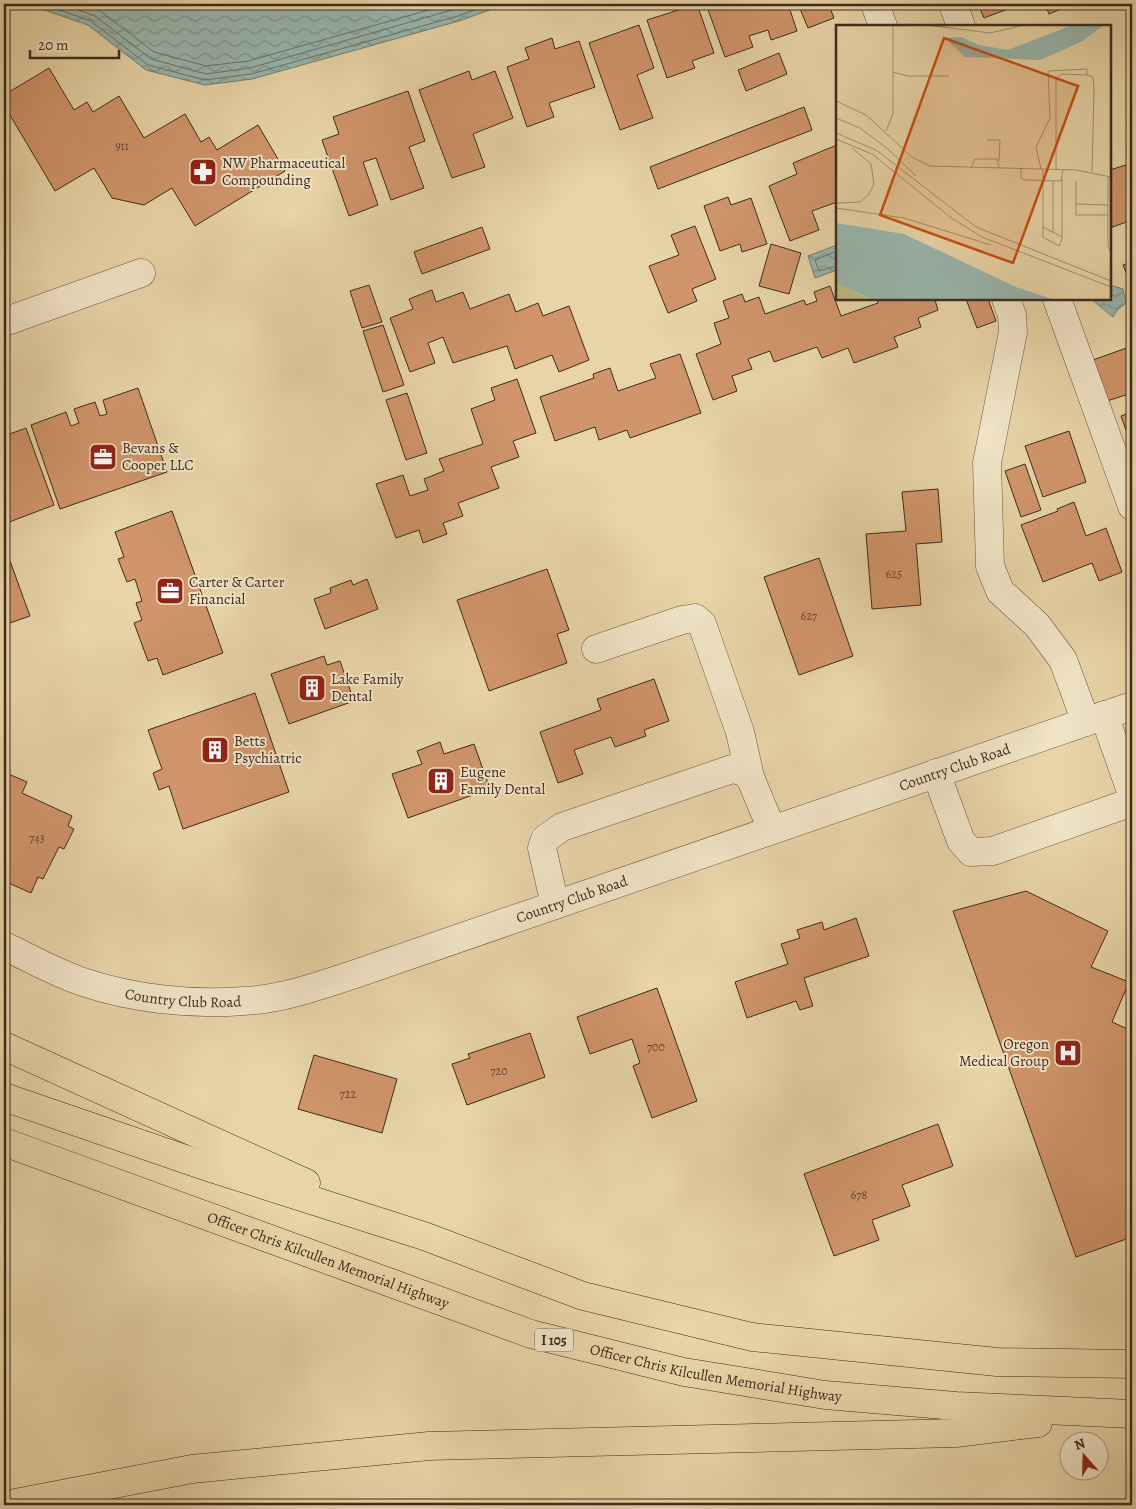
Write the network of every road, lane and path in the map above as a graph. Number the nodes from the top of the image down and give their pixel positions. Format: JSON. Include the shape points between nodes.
{"nodes":[{"id":1,"x":875,"y":4,"type":"edge"},
{"id":2,"x":953,"y":4,"type":"edge"},
{"id":3,"x":883,"y":25,"type":"edge"},
{"id":4,"x":961,"y":25,"type":"edge"},
{"id":5,"x":141,"y":273,"type":"dead end"},
{"id":6,"x":1006,"y":300,"type":"edge"},
{"id":7,"x":1057,"y":300,"type":"edge"},
{"id":8,"x":4,"y":322,"type":"edge"},
{"id":9,"x":1132,"y":506,"type":"edge"},
{"id":10,"x":596,"y":649,"type":"dead end"},
{"id":11,"x":1132,"y":706,"type":"edge"},
{"id":12,"x":1095,"y":718,"type":"junction"},
{"id":13,"x":936,"y":772,"type":"junction"},
{"id":14,"x":750,"y":777,"type":"junction"},
{"id":15,"x":1132,"y":794,"type":"edge"},
{"id":16,"x":1132,"y":802,"type":"edge"},
{"id":17,"x":772,"y":830,"type":"junction"},
{"id":18,"x":555,"y":905,"type":"junction"},
{"id":19,"x":4,"y":946,"type":"edge"},
{"id":20,"x":4,"y":1046,"type":"edge"},
{"id":21,"x":4,"y":1097,"type":"edge"},
{"id":22,"x":4,"y":1142,"type":"edge"},
{"id":23,"x":424,"y":1236,"type":"junction"},
{"id":24,"x":1132,"y":1364,"type":"edge"},
{"id":25,"x":1125,"y":1414,"type":"edge"},
{"id":26,"x":5,"y":1505,"type":"edge"}],
"edges":[{"from":1,"to":3,"type":"street"},
{"from":2,"to":4,"type":"street"},
{"from":5,"to":8,"type":"street"},
{"from":6,"to":12,"type":"street","via":[[1012,314],[1013,332],[987,463],[990,566],[1000,591],[1037,625],[1063,660]]},
{"from":7,"to":9,"type":"street"},
{"from":10,"to":14,"type":"street","via":[[695,618],[702,624],[740,732]]},
{"from":11,"to":12,"type":"street","name":"Country Club Road"},
{"from":12,"to":13,"type":"street","name":"Country Club Road"},
{"from":12,"to":15,"type":"street"},
{"from":13,"to":16,"type":"street","via":[[961,841],[971,852],[993,851]]},
{"from":13,"to":17,"type":"street","name":"Country Club Road"},
{"from":14,"to":17,"type":"street"},
{"from":14,"to":18,"type":"street","via":[[742,771],[732,770],[562,827],[545,839],[542,848]]},
{"from":17,"to":18,"type":"street","name":"Country Club Road"},
{"from":18,"to":19,"type":"street","name":"Country Club Road","via":[[325,984],[244,1002],[193,1001],[119,991],[83,982]]},
{"from":20,"to":23,"type":"highway"},
{"from":21,"to":23,"type":"highway","via":[[208,1168]]},
{"from":22,"to":25,"type":"highway","name":"Officer Chris Kilcullen Memorial Highway","number":"I 105","via":[[531,1334],[684,1372],[825,1395],[956,1406]]},
{"from":23,"to":24,"type":"highway","via":[[583,1296],[752,1337],[997,1362]]},
{"from":25,"to":26,"type":"highway","via":[[956,1433],[429,1446],[192,1469]]}]}
